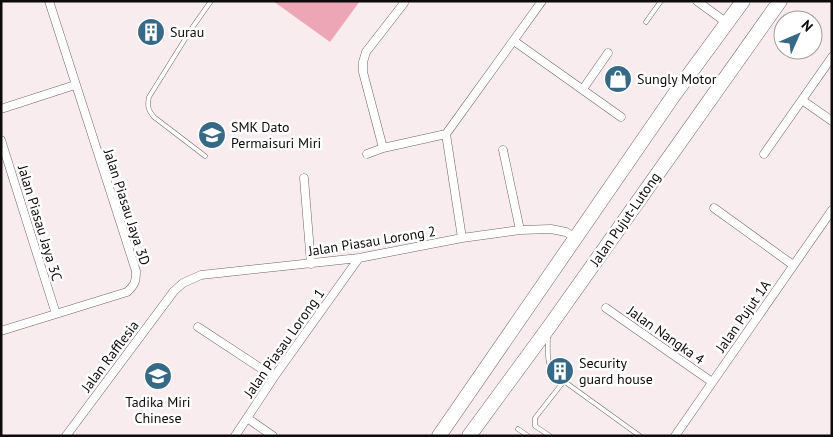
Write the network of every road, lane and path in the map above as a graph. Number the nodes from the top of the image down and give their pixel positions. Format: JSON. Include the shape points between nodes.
{"nodes":[{"id":1,"x":49,"y":1,"type":"edge"},
{"id":2,"x":211,"y":1,"type":"edge"},
{"id":3,"x":542,"y":1,"type":"edge"},
{"id":4,"x":661,"y":1,"type":"edge"},
{"id":5,"x":697,"y":1,"type":"edge"},
{"id":6,"x":743,"y":1,"type":"edge"},
{"id":7,"x":780,"y":1,"type":"edge"},
{"id":8,"x":404,"y":3,"type":"dead end"},
{"id":9,"x":646,"y":22,"type":"dead end"},
{"id":10,"x":727,"y":23,"type":"junction"},
{"id":11,"x":514,"y":41,"type":"junction"},
{"id":12,"x":608,"y":53,"type":"dead end"},
{"id":13,"x":832,"y":57,"type":"edge"},
{"id":14,"x":75,"y":85,"type":"junction"},
{"id":15,"x":583,"y":89,"type":"junction"},
{"id":16,"x":802,"y":100,"type":"junction"},
{"id":17,"x":1,"y":108,"type":"edge"},
{"id":18,"x":621,"y":117,"type":"dead end"},
{"id":19,"x":832,"y":121,"type":"edge"},
{"id":20,"x":446,"y":134,"type":"junction"},
{"id":21,"x":1,"y":140,"type":"edge"},
{"id":22,"x":384,"y":148,"type":"junction"},
{"id":23,"x":503,"y":150,"type":"dead end"},
{"id":24,"x":367,"y":154,"type":"dead end"},
{"id":25,"x":764,"y":154,"type":"dead end"},
{"id":26,"x":205,"y":156,"type":"dead end"},
{"id":27,"x":304,"y":178,"type":"dead end"},
{"id":28,"x":714,"y":208,"type":"dead end"},
{"id":29,"x":832,"y":210,"type":"edge"},
{"id":30,"x":520,"y":230,"type":"junction"},
{"id":31,"x":462,"y":238,"type":"junction"},
{"id":32,"x":576,"y":238,"type":"junction"},
{"id":33,"x":359,"y":258,"type":"junction"},
{"id":34,"x":311,"y":264,"type":"junction"},
{"id":35,"x":794,"y":265,"type":"junction"},
{"id":36,"x":174,"y":291,"type":"joint"},
{"id":37,"x":606,"y":308,"type":"dead end"},
{"id":38,"x":56,"y":314,"type":"junction"},
{"id":39,"x":198,"y":327,"type":"dead end"},
{"id":40,"x":549,"y":327,"type":"junction"},
{"id":41,"x":1,"y":331,"type":"edge"},
{"id":42,"x":274,"y":377,"type":"junction"},
{"id":43,"x":564,"y":382,"type":"junction"},
{"id":44,"x":712,"y":382,"type":"junction"},
{"id":45,"x":248,"y":418,"type":"junction"},
{"id":46,"x":518,"y":429,"type":"dead end"},
{"id":47,"x":66,"y":436,"type":"edge"},
{"id":48,"x":235,"y":436,"type":"edge"},
{"id":49,"x":273,"y":436,"type":"edge"},
{"id":50,"x":439,"y":436,"type":"edge"},
{"id":51,"x":469,"y":436,"type":"edge"},
{"id":52,"x":528,"y":436,"type":"edge"},
{"id":53,"x":550,"y":436,"type":"edge"},
{"id":54,"x":640,"y":436,"type":"edge"},
{"id":55,"x":675,"y":436,"type":"edge"}],
"edges":[{"from":1,"to":14,"type":"street","name":"Jalan Piasau Jaya 3D"},
{"from":2,"to":26,"type":"lane","via":[[147,105],[154,117]]},
{"from":3,"to":11,"type":"street"},
{"from":4,"to":9,"type":"lane"},
{"from":5,"to":10,"type":"street"},
{"from":6,"to":10,"type":"highway"},
{"from":7,"to":40,"type":"highway","name":"Jalan Pujut-Lutong"},
{"from":8,"to":22,"type":"street","via":[[366,52],[363,62]]},
{"from":10,"to":32,"type":"highway"},
{"from":11,"to":15,"type":"street"},
{"from":11,"to":20,"type":"street"},
{"from":12,"to":15,"type":"street"},
{"from":13,"to":16,"type":"street"},
{"from":14,"to":17,"type":"street"},
{"from":14,"to":38,"type":"street","name":"Jalan Piasau Jaya 3D","via":[[136,271],[136,281],[127,292]]},
{"from":15,"to":18,"type":"street"},
{"from":16,"to":19,"type":"street"},
{"from":16,"to":25,"type":"street"},
{"from":20,"to":22,"type":"street"},
{"from":20,"to":31,"type":"street"},
{"from":21,"to":38,"type":"street","name":"Jalan Piasau Jaya 3C"},
{"from":22,"to":24,"type":"street"},
{"from":23,"to":30,"type":"street"},
{"from":27,"to":34,"type":"street"},
{"from":28,"to":35,"type":"street"},
{"from":29,"to":35,"type":"street","name":"Jalan Pujut 1A"},
{"from":30,"to":31,"type":"street","name":"Jalan Piasau Lorong 2"},
{"from":30,"to":32,"type":"street","name":"Jalan Piasau Lorong 2","via":[[551,229]]},
{"from":31,"to":33,"type":"street","name":"Jalan Piasau Lorong 2"},
{"from":32,"to":50,"type":"highway"},
{"from":33,"to":34,"type":"street","name":"Jalan Piasau Lorong 2"},
{"from":33,"to":42,"type":"street","name":"Jalan Piasau Lorong 1"},
{"from":34,"to":36,"type":"street","name":"Jalan Piasau Lorong 2","via":[[202,275]]},
{"from":35,"to":44,"type":"street","name":"Jalan Pujut 1A"},
{"from":36,"to":47,"type":"street","name":"Jalan Rafflesia"},
{"from":37,"to":44,"type":"street","name":"Jalan Nangka 4"},
{"from":38,"to":41,"type":"street","name":"Jalan Piasau Jaya 3D"},
{"from":39,"to":42,"type":"street"},
{"from":40,"to":43,"type":"lane","via":[[549,368]]},
{"from":40,"to":51,"type":"highway","name":"Jalan Pujut-Lutong"},
{"from":42,"to":45,"type":"street","name":"Jalan Piasau Lorong 1"},
{"from":43,"to":53,"type":"lane","via":[[535,418],[535,426]]},
{"from":43,"to":54,"type":"lane"},
{"from":44,"to":55,"type":"street","name":"Jalan Pujut 1A"},
{"from":45,"to":48,"type":"street"},
{"from":45,"to":49,"type":"street","name":"Jalan Piasau Lorong 1"},
{"from":46,"to":52,"type":"lane"}]}
